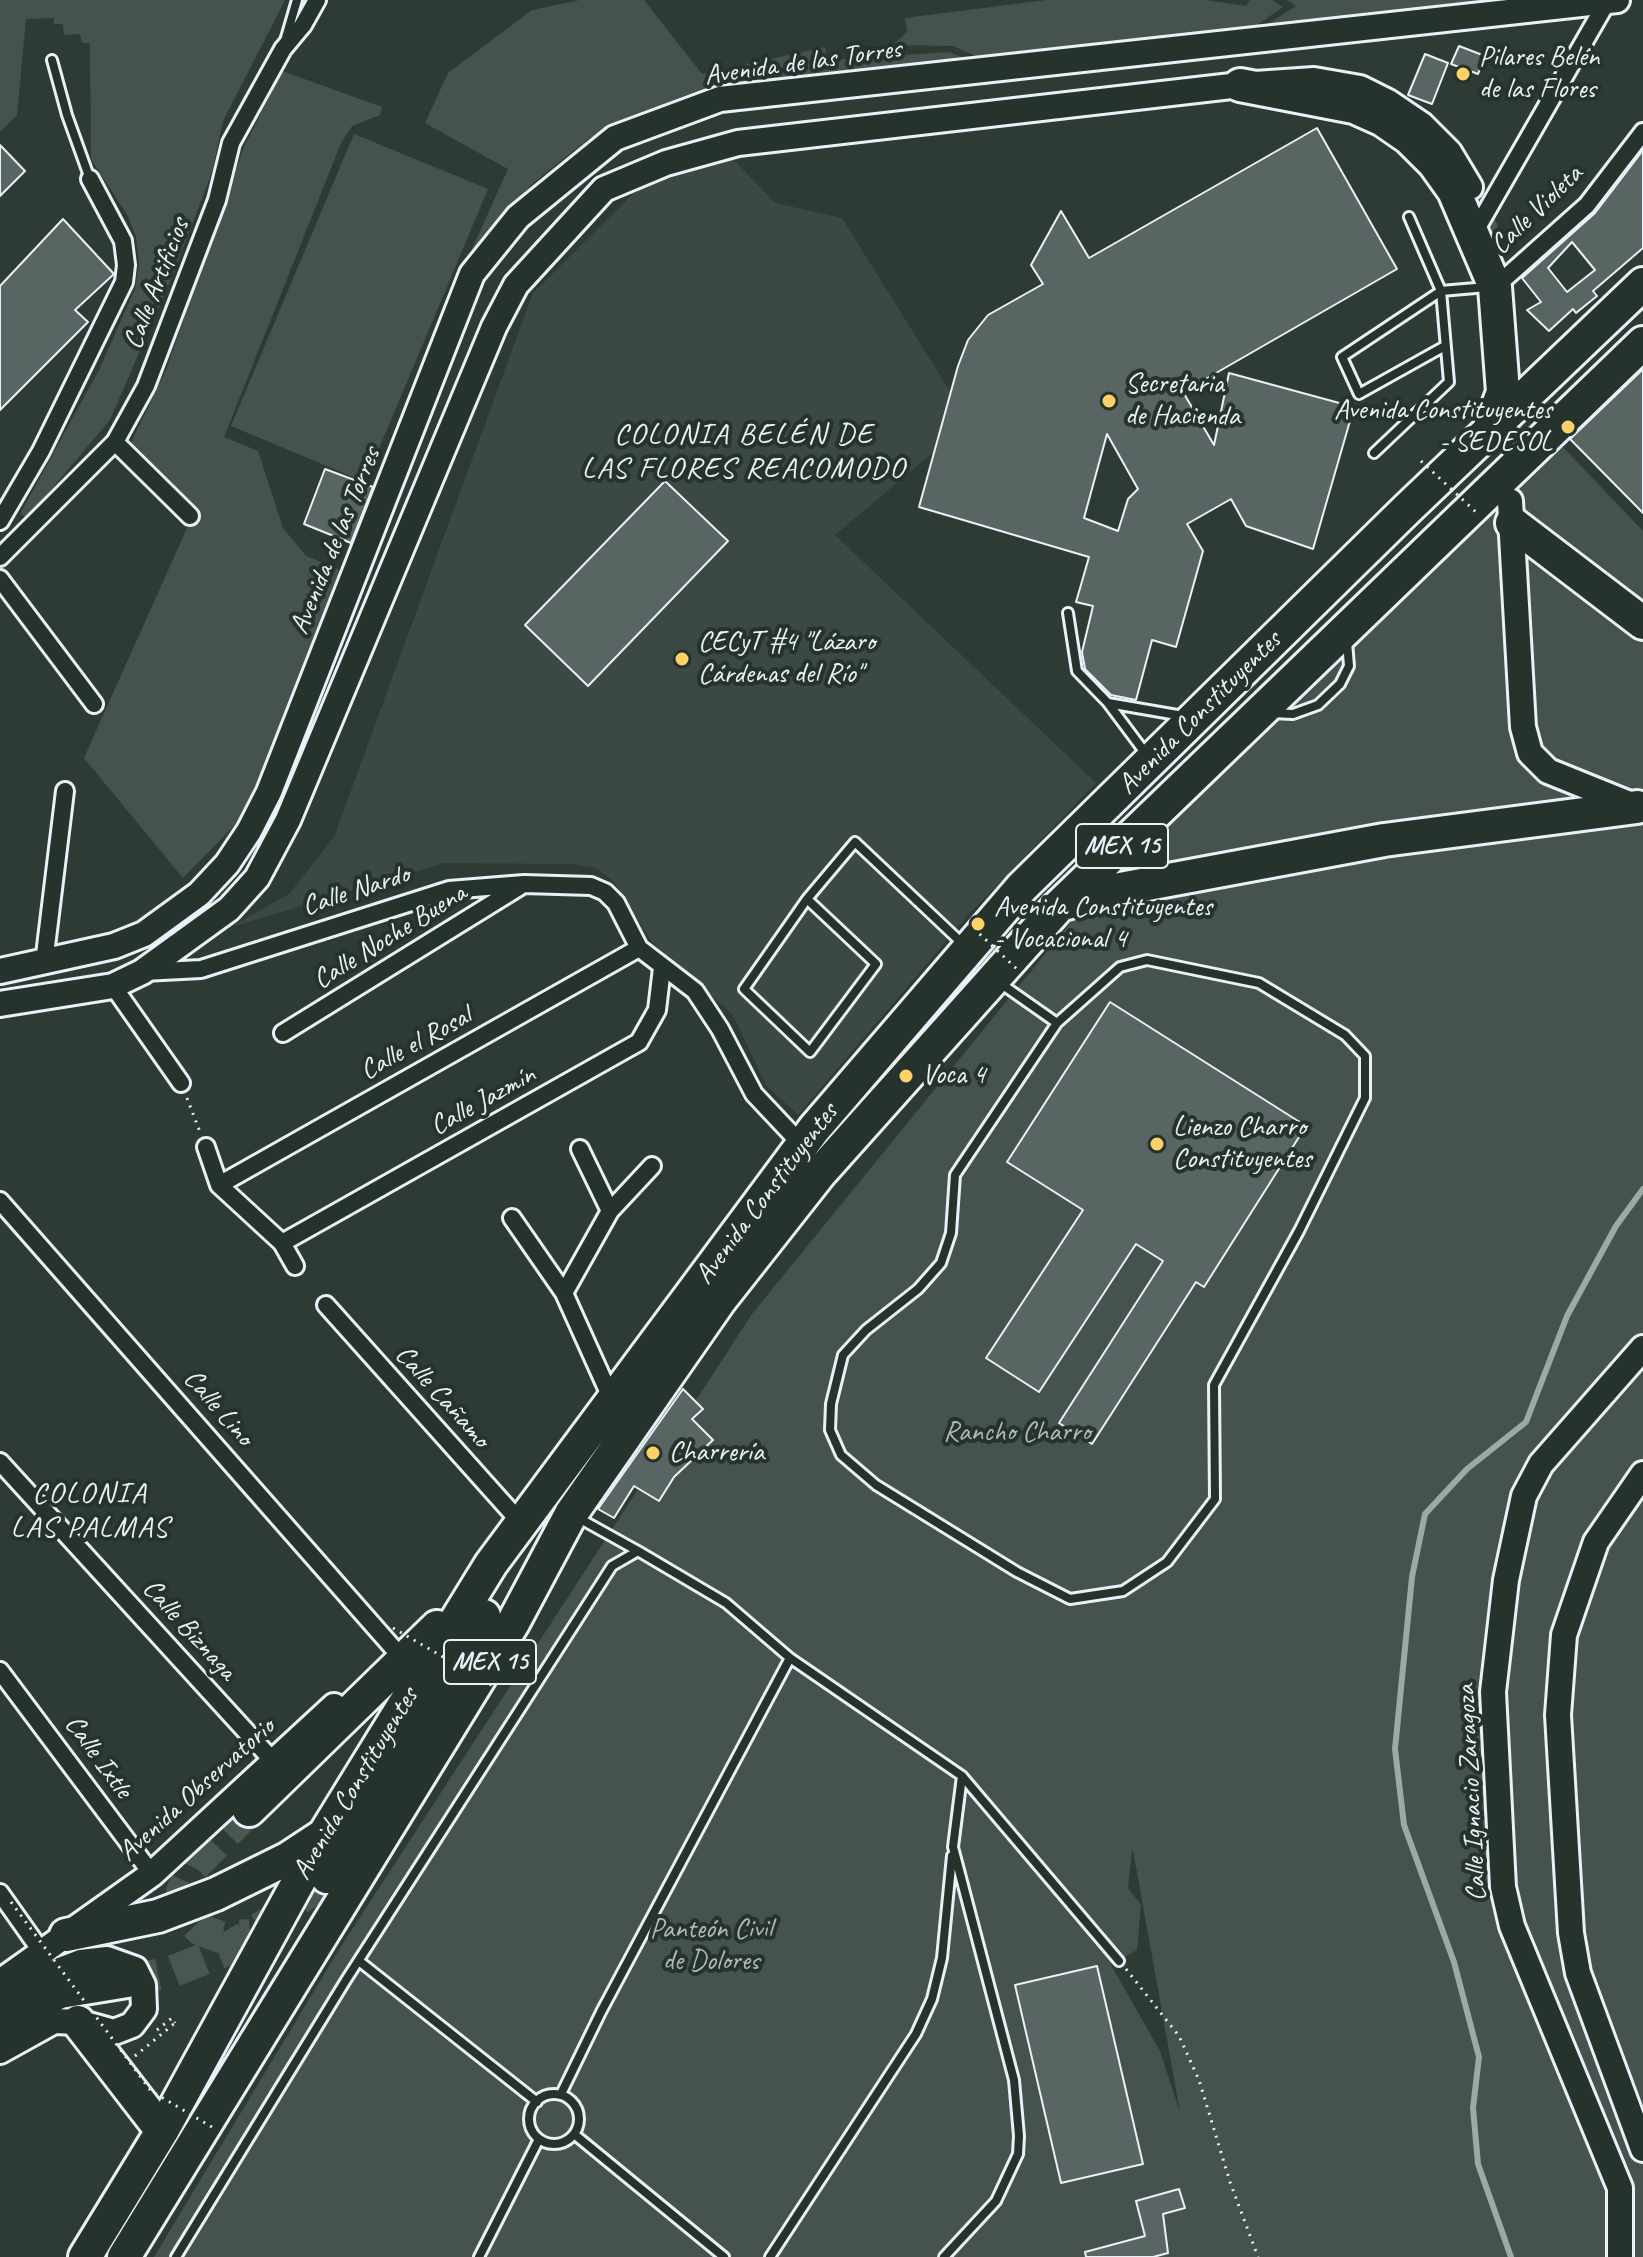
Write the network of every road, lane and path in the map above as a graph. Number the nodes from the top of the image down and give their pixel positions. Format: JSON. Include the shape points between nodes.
{"nodes":[{"id":1,"x":297,"y":0,"type":"edge"},
{"id":2,"x":317,"y":0,"type":"edge"},
{"id":3,"x":1607,"y":0,"type":"edge"},
{"id":4,"x":1617,"y":0,"type":"edge"},
{"id":5,"x":1506,"y":7,"type":"edge"},
{"id":6,"x":283,"y":49,"type":"junction"},
{"id":7,"x":52,"y":60,"type":"dead end"},
{"id":8,"x":1240,"y":85,"type":"junction"},
{"id":9,"x":1643,"y":132,"type":"edge"},
{"id":10,"x":90,"y":179,"type":"joint"},
{"id":11,"x":1470,"y":187,"type":"tunnel mouth"},
{"id":12,"x":1409,"y":217,"type":"dead end"},
{"id":13,"x":1474,"y":233,"type":"junction"},
{"id":14,"x":1643,"y":284,"type":"edge"},
{"id":15,"x":1495,"y":287,"type":"junction"},
{"id":16,"x":1441,"y":291,"type":"junction"},
{"id":17,"x":1643,"y":343,"type":"edge"},
{"id":18,"x":1445,"y":346,"type":"junction"},
{"id":19,"x":1487,"y":434,"type":"junction"},
{"id":20,"x":115,"y":442,"type":"junction"},
{"id":21,"x":1374,"y":453,"type":"dead end"},
{"id":22,"x":1421,"y":461,"type":"dead end"},
{"id":23,"x":1511,"y":512,"type":"joint"},
{"id":24,"x":1477,"y":513,"type":"dead end"},
{"id":25,"x":190,"y":516,"type":"dead end"},
{"id":26,"x":0,"y":521,"type":"edge"},
{"id":27,"x":0,"y":557,"type":"edge"},
{"id":28,"x":358,"y":569,"type":"junction"},
{"id":29,"x":0,"y":579,"type":"edge"},
{"id":30,"x":388,"y":579,"type":"junction"},
{"id":31,"x":1068,"y":613,"type":"dead end"},
{"id":32,"x":1643,"y":623,"type":"edge"},
{"id":33,"x":1108,"y":703,"type":"junction"},
{"id":34,"x":94,"y":704,"type":"dead end"},
{"id":35,"x":1194,"y":718,"type":"junction"},
{"id":36,"x":1150,"y":762,"type":"junction"},
{"id":37,"x":65,"y":791,"type":"dead end"},
{"id":38,"x":1640,"y":807,"type":"edge"},
{"id":39,"x":524,"y":884,"type":"junction"},
{"id":40,"x":807,"y":899,"type":"junction"},
{"id":41,"x":1057,"y":908,"type":"junction"},
{"id":42,"x":968,"y":936,"type":"junction"},
{"id":43,"x":639,"y":948,"type":"junction"},
{"id":44,"x":44,"y":963,"type":"junction"},
{"id":45,"x":662,"y":968,"type":"junction"},
{"id":46,"x":0,"y":971,"type":"edge"},
{"id":47,"x":142,"y":972,"type":"junction"},
{"id":48,"x":1006,"y":975,"type":"junction"},
{"id":49,"x":113,"y":986,"type":"junction"},
{"id":50,"x":0,"y":1004,"type":"edge"},
{"id":51,"x":1057,"y":1023,"type":"junction"},
{"id":52,"x":283,"y":1033,"type":"dead end"},
{"id":53,"x":181,"y":1083,"type":"joint"},
{"id":54,"x":802,"y":1145,"type":"junction"},
{"id":55,"x":206,"y":1147,"type":"joint"},
{"id":56,"x":580,"y":1149,"type":"dead end"},
{"id":57,"x":652,"y":1166,"type":"dead end"},
{"id":58,"x":219,"y":1185,"type":"junction"},
{"id":59,"x":0,"y":1201,"type":"edge"},
{"id":60,"x":610,"y":1211,"type":"junction"},
{"id":61,"x":512,"y":1218,"type":"dead end"},
{"id":62,"x":282,"y":1243,"type":"junction"},
{"id":63,"x":295,"y":1266,"type":"dead end"},
{"id":64,"x":564,"y":1293,"type":"junction"},
{"id":65,"x":326,"y":1305,"type":"dead end"},
{"id":66,"x":1643,"y":1348,"type":"edge"},
{"id":67,"x":666,"y":1376,"type":"junction"},
{"id":68,"x":613,"y":1402,"type":"junction"},
{"id":69,"x":0,"y":1462,"type":"edge"},
{"id":70,"x":1643,"y":1474,"type":"edge"},
{"id":71,"x":571,"y":1514,"type":"junction"},
{"id":72,"x":521,"y":1523,"type":"junction"},
{"id":73,"x":638,"y":1551,"type":"junction"},
{"id":74,"x":491,"y":1564,"type":"junction"},
{"id":75,"x":428,"y":1637,"type":"junction"},
{"id":76,"x":394,"y":1639,"type":"junction"},
{"id":77,"x":790,"y":1658,"type":"junction"},
{"id":78,"x":0,"y":1671,"type":"edge"},
{"id":79,"x":495,"y":1687,"type":"dead end"},
{"id":80,"x":274,"y":1762,"type":"junction"},
{"id":81,"x":962,"y":1776,"type":"junction"},
{"id":82,"x":249,"y":1810,"type":"tunnel mouth"},
{"id":83,"x":324,"y":1835,"type":"junction"},
{"id":84,"x":953,"y":1847,"type":"junction"},
{"id":85,"x":152,"y":1874,"type":"junction"},
{"id":86,"x":327,"y":1877,"type":"tunnel mouth"},
{"id":87,"x":6,"y":1898,"type":"edge"},
{"id":88,"x":54,"y":1943,"type":"junction"},
{"id":89,"x":359,"y":1961,"type":"junction"},
{"id":90,"x":1119,"y":1961,"type":"joint"},
{"id":91,"x":127,"y":1981,"type":"tunnel mouth"},
{"id":92,"x":0,"y":1982,"type":"edge"},
{"id":93,"x":0,"y":1993,"type":"edge"},
{"id":94,"x":0,"y":2022,"type":"edge"},
{"id":95,"x":78,"y":2022,"type":"junction"},
{"id":96,"x":141,"y":2044,"type":"dead end"},
{"id":97,"x":0,"y":2051,"type":"edge"},
{"id":98,"x":137,"y":2054,"type":"dead end"},
{"id":99,"x":561,"y":2094,"type":"junction"},
{"id":100,"x":537,"y":2102,"type":"junction"},
{"id":101,"x":217,"y":2130,"type":"dead end"},
{"id":102,"x":162,"y":2131,"type":"junction"},
{"id":103,"x":574,"y":2134,"type":"junction"},
{"id":104,"x":539,"y":2139,"type":"junction"},
{"id":105,"x":1643,"y":2149,"type":"edge"},
{"id":106,"x":1620,"y":2253,"type":"edge"},
{"id":107,"x":85,"y":2257,"type":"edge"},
{"id":108,"x":124,"y":2257,"type":"edge"},
{"id":109,"x":176,"y":2257,"type":"edge"},
{"id":110,"x":479,"y":2257,"type":"edge"},
{"id":111,"x":724,"y":2257,"type":"edge"},
{"id":112,"x":770,"y":2257,"type":"edge"},
{"id":113,"x":944,"y":2257,"type":"edge"},
{"id":114,"x":1258,"y":2257,"type":"edge"}],
"edges":[{"from":1,"to":6,"type":"lane"},
{"from":2,"to":6,"type":"street","name":"Calle Artificios"},
{"from":3,"to":4,"type":"street","name":"Avenida de las Torres"},
{"from":3,"to":5,"type":"street","name":"Avenida de las Torres"},
{"from":3,"to":13,"type":"street"},
{"from":5,"to":28,"type":"street","name":"Avenida de las Torres","via":[[720,99],[615,138],[518,217],[472,274]]},
{"from":6,"to":20,"type":"street","name":"Calle Artificios","via":[[231,143],[217,200],[151,372]]},
{"from":7,"to":10,"type":"lane"},
{"from":8,"to":11,"type":"street","via":[[1314,80],[1360,88],[1422,125],[1449,152]]},
{"from":8,"to":13,"type":"highway","via":[[1354,107],[1383,120],[1434,163]]},
{"from":8,"to":30,"type":"street","via":[[738,143],[666,163],[604,189],[516,285]]},
{"from":9,"to":15,"type":"street","name":"Calle Violeta","via":[[1587,205]]},
{"from":10,"to":26,"type":"street","via":[[123,241],[124,282],[41,451]]},
{"from":12,"to":16,"type":"lane"},
{"from":13,"to":15,"type":"highway"},
{"from":14,"to":19,"type":"highway","name":"Avenida Constituyentes","number":"MEX 15"},
{"from":15,"to":16,"type":"lane"},
{"from":15,"to":19,"type":"highway","via":[[1503,392]]},
{"from":16,"to":18,"type":"lane"},
{"from":16,"to":18,"type":"lane","via":[[1342,357],[1359,394]]},
{"from":17,"to":41,"type":"highway","name":"Avenida Constituyentes","number":"MEX 15"},
{"from":18,"to":21,"type":"lane","via":[[1449,382]]},
{"from":19,"to":35,"type":"highway","name":"Avenida Constituyentes","number":"MEX 15"},
{"from":20,"to":25,"type":"street"},
{"from":20,"to":27,"type":"street","name":"Calle Artificios"},
{"from":22,"to":24,"type":"path","bridge":true},
{"from":23,"to":32,"type":"highway"},
{"from":23,"to":38,"type":"street","via":[[1523,727],[1530,753],[1548,771]]},
{"from":28,"to":30,"type":"street"},
{"from":28,"to":44,"type":"street","name":"Avenida de las Torres","via":[[269,792],[227,864],[199,894],[144,934]]},
{"from":29,"to":34,"type":"street"},
{"from":30,"to":47,"type":"street","via":[[263,869],[229,909]]},
{"from":31,"to":33,"type":"lane","via":[[1077,671]]},
{"from":33,"to":35,"type":"lane"},
{"from":33,"to":36,"type":"lane"},
{"from":35,"to":36,"type":"highway","name":"Avenida Constituyentes","number":"MEX 15"},
{"from":36,"to":42,"type":"highway","name":"Avenida Constituyentes","number":"MEX 15"},
{"from":37,"to":44,"type":"street"},
{"from":38,"to":41,"type":"highway","via":[[1384,840],[1088,895]]},
{"from":39,"to":43,"type":"street","name":"Calle Nardo","via":[[591,886],[605,892]]},
{"from":39,"to":47,"type":"street","name":"Calle Nardo","via":[[425,895],[201,969]]},
{"from":39,"to":52,"type":"street","name":"Calle Noche Buena"},
{"from":40,"to":40,"type":"lane","via":[[744,989],[810,1052],[876,964]]},
{"from":40,"to":42,"type":"lane","via":[[855,842]]},
{"from":41,"to":48,"type":"highway","name":"Avenida Constituyentes","number":"MEX 15"},
{"from":42,"to":48,"type":"path","bridge":true},
{"from":42,"to":54,"type":"highway","name":"Avenida Constituyentes","number":"MEX 15"},
{"from":43,"to":45,"type":"street"},
{"from":43,"to":58,"type":"street","name":"Calle el Rosal"},
{"from":44,"to":46,"type":"street","name":"Avenida de las Torres"},
{"from":45,"to":54,"type":"street","via":[[695,991],[754,1094]]},
{"from":45,"to":62,"type":"street","name":"Calle Jazmín","via":[[657,1010],[639,1042]]},
{"from":47,"to":49,"type":"street"},
{"from":48,"to":51,"type":"lane"},
{"from":48,"to":67,"type":"highway","name":"Avenida Constituyentes","number":"MEX 15","via":[[820,1173]]},
{"from":49,"to":50,"type":"street"},
{"from":49,"to":53,"type":"street"},
{"from":51,"to":51,"type":"lane","via":[[955,1175],[951,1233],[941,1263],[843,1355],[830,1430],[841,1455],[876,1485],[1070,1599],[1123,1591],[1167,1562],[1215,1499],[1214,1385],[1365,1098],[1365,1056],[1345,1035],[1259,983],[1147,960],[1120,967]]},
{"from":53,"to":55,"type":"path"},
{"from":54,"to":68,"type":"highway","name":"Avenida Constituyentes","number":"MEX 15"},
{"from":55,"to":58,"type":"street"},
{"from":56,"to":60,"type":"street"},
{"from":57,"to":60,"type":"street"},
{"from":58,"to":62,"type":"street"},
{"from":59,"to":76,"type":"street","name":"Calle Lino"},
{"from":60,"to":64,"type":"street"},
{"from":61,"to":64,"type":"street"},
{"from":62,"to":63,"type":"street"},
{"from":64,"to":68,"type":"street"},
{"from":65,"to":72,"type":"street","name":"Calle Cañamo"},
{"from":66,"to":106,"type":"street","name":"Calle Ignacio Zaragoza","via":[[1541,1464],[1524,1496],[1506,1580],[1493,1692],[1503,1887],[1512,1926],[1620,2188]]},
{"from":67,"to":71,"type":"highway","name":"Avenida Constituyentes","number":"MEX 15"},
{"from":67,"to":86,"type":"highway","via":[[557,1508],[494,1598]]},
{"from":68,"to":72,"type":"highway","name":"Avenida Constituyentes","number":"MEX 15"},
{"from":69,"to":80,"type":"street","name":"Calle Biznaga"},
{"from":70,"to":105,"type":"street","via":[[1596,1542],[1564,1635],[1558,1715],[1578,1973]]},
{"from":71,"to":73,"type":"lane"},
{"from":71,"to":108,"type":"highway","name":"Avenida Constituyentes","number":"MEX 15","via":[[513,1623]]},
{"from":72,"to":74,"type":"highway","name":"Avenida Constituyentes","number":"MEX 15"},
{"from":73,"to":77,"type":"lane","via":[[726,1603]]},
{"from":73,"to":89,"type":"lane","via":[[612,1566]]},
{"from":74,"to":75,"type":"highway"},
{"from":74,"to":83,"type":"highway","name":"Avenida Constituyentes","number":"MEX 15"},
{"from":75,"to":76,"type":"street","name":"Avenida Observatorio"},
{"from":75,"to":82,"type":"highway"},
{"from":76,"to":79,"type":"path","bridge":true},
{"from":76,"to":80,"type":"street","name":"Avenida Observatorio"},
{"from":77,"to":81,"type":"lane"},
{"from":77,"to":99,"type":"lane"},
{"from":78,"to":85,"type":"street","name":"Calle Ixtle"},
{"from":80,"to":85,"type":"street","name":"Avenida Observatorio"},
{"from":81,"to":84,"type":"lane"},
{"from":81,"to":90,"type":"lane"},
{"from":83,"to":88,"type":"highway","via":[[216,1894],[158,1916]]},
{"from":83,"to":102,"type":"highway","name":"Avenida Constituyentes","number":"MEX 15"},
{"from":84,"to":112,"type":"lane","via":[[942,1958],[932,1999],[916,2034]]},
{"from":84,"to":113,"type":"lane","via":[[1014,2080],[1019,2136],[1018,2154],[996,2201]]},
{"from":85,"to":88,"type":"street","name":"Avenida Observatorio"},
{"from":87,"to":88,"type":"street"},
{"from":87,"to":101,"type":"path","bridge":true,"via":[[151,2091]]},
{"from":88,"to":92,"type":"street","name":"Avenida Observatorio"},
{"from":89,"to":100,"type":"lane"},
{"from":89,"to":109,"type":"lane"},
{"from":90,"to":114,"type":"path","via":[[1179,2036],[1199,2080]]},
{"from":91,"to":94,"type":"highway","via":[[60,1992]]},
{"from":93,"to":95,"type":"street","via":[[94,1960],[135,1969],[143,1985],[144,2009],[132,2025],[114,2032]]},
{"from":95,"to":97,"type":"street","via":[[54,2021]]},
{"from":95,"to":102,"type":"highway"},
{"from":96,"to":98,"type":"path","via":[[172,2018],[175,2023]]},
{"from":99,"to":100,"type":"lane"},
{"from":99,"to":103,"type":"lane","via":[[579,2115]]},
{"from":100,"to":104,"type":"lane","via":[[529,2122]]},
{"from":102,"to":107,"type":"highway","name":"Avenida Constituyentes","number":"MEX 15"},
{"from":103,"to":104,"type":"lane","via":[[558,2144]]},
{"from":103,"to":111,"type":"lane"},
{"from":104,"to":110,"type":"lane"}]}
